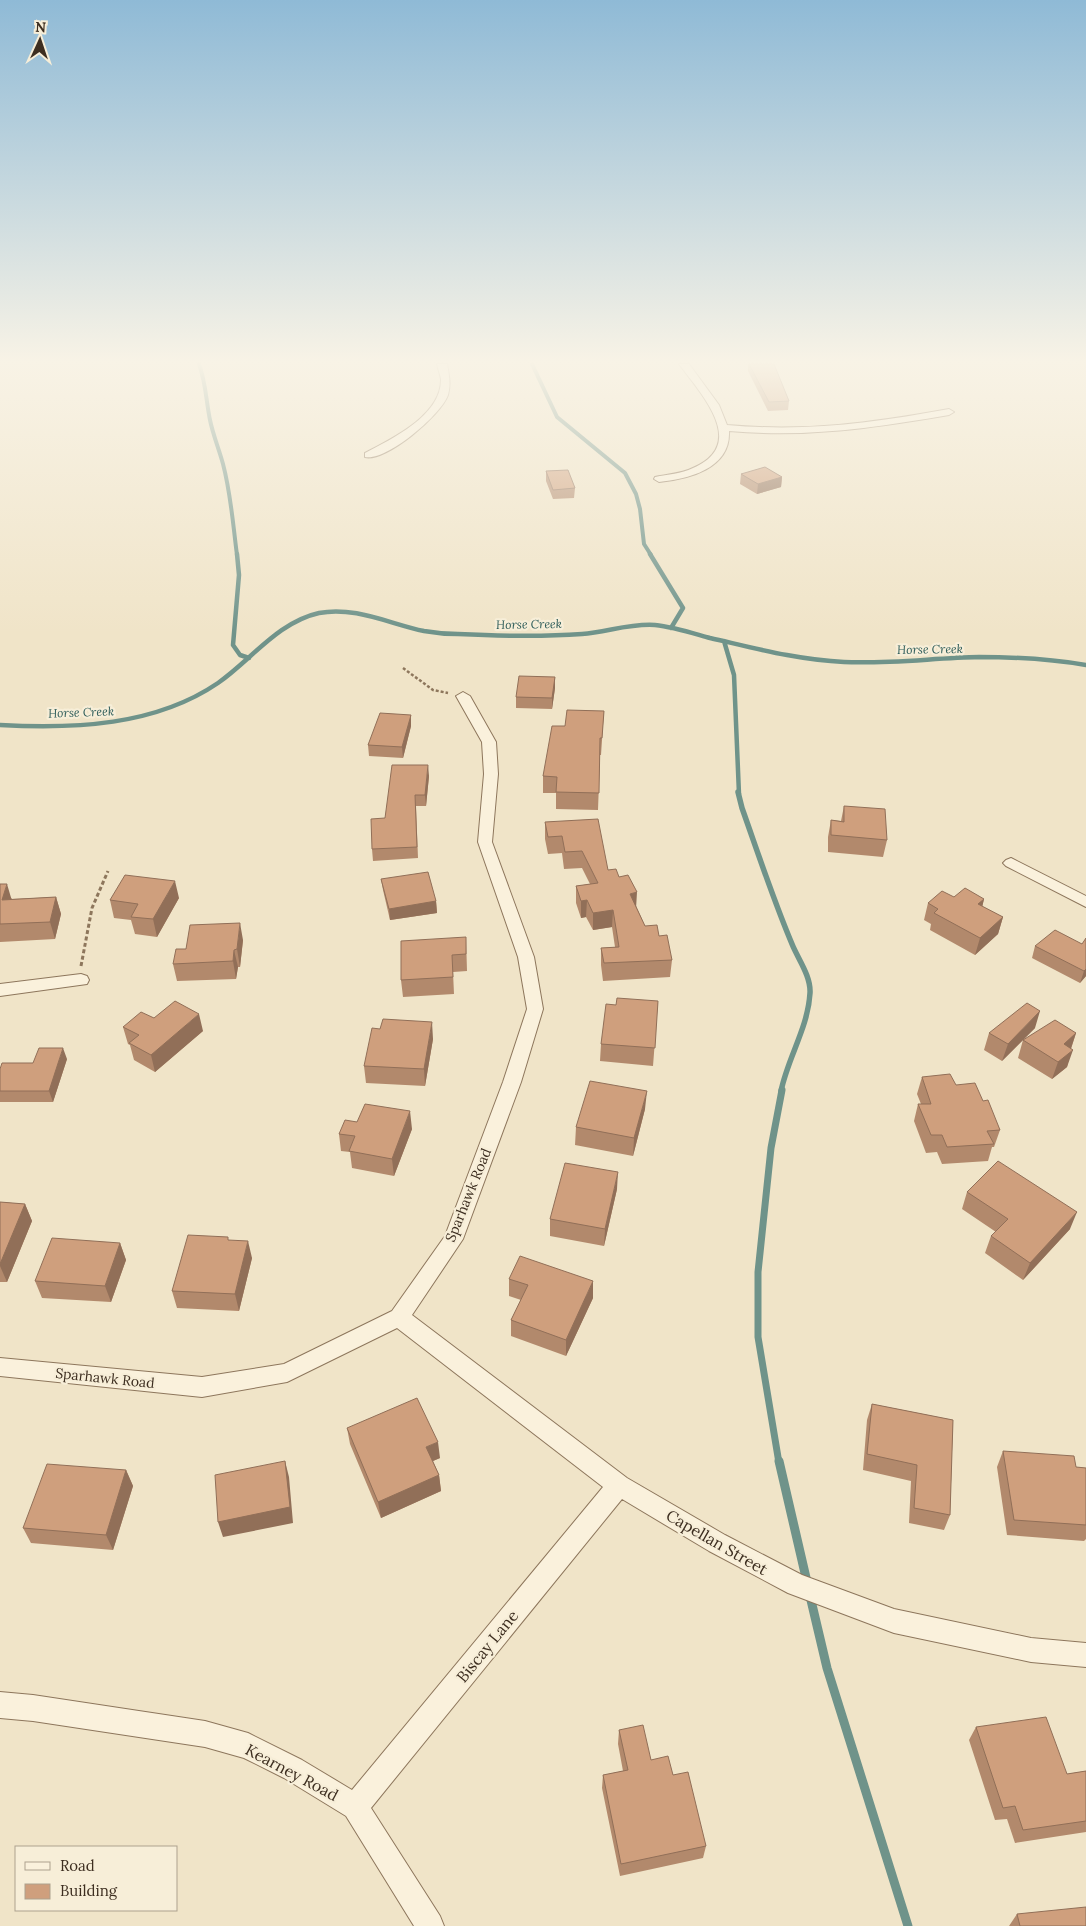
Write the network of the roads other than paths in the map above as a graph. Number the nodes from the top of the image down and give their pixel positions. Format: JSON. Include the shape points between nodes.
{"nodes":[{"id":1,"x":718,"y":454,"type":"edge"},
{"id":2,"x":658,"y":479,"type":"dead end"},
{"id":3,"x":463,"y":696,"type":"road end"},
{"id":4,"x":1011,"y":863,"type":"dead end"},
{"id":5,"x":1086,"y":902,"type":"edge"},
{"id":6,"x":80,"y":980,"type":"road end"},
{"id":7,"x":0,"y":990,"type":"edge"},
{"id":8,"x":399,"y":1317,"type":"junction"},
{"id":9,"x":0,"y":1367,"type":"edge"},
{"id":10,"x":619,"y":1485,"type":"junction"},
{"id":11,"x":1086,"y":1655,"type":"edge"},
{"id":12,"x":0,"y":1705,"type":"edge"},
{"id":13,"x":355,"y":1807,"type":"junction"},
{"id":14,"x":430,"y":1926,"type":"edge"}],
"edges":[{"from":1,"to":2,"type":"street","via":[[691,473]]},
{"from":3,"to":8,"type":"street","name":"Sparhawk Road","via":[[489,742],[491,774],[485,842],[526,957],[535,1009],[512,1082],[453,1239]]},
{"from":4,"to":5,"type":"street"},
{"from":6,"to":7,"type":"street"},
{"from":8,"to":9,"type":"street","name":"Sparhawk Road","via":[[287,1373],[202,1387]]},
{"from":8,"to":10,"type":"street","name":"Capellan Street"},
{"from":10,"to":11,"type":"street","name":"Capellan Street","via":[[717,1544],[796,1585],[894,1621],[1031,1650]]},
{"from":10,"to":13,"type":"street","name":"Biscay Lane"},
{"from":12,"to":13,"type":"street","name":"Kearney Road","via":[[206,1734],[248,1746]]},
{"from":13,"to":14,"type":"street","name":"Kearney Road"}]}
